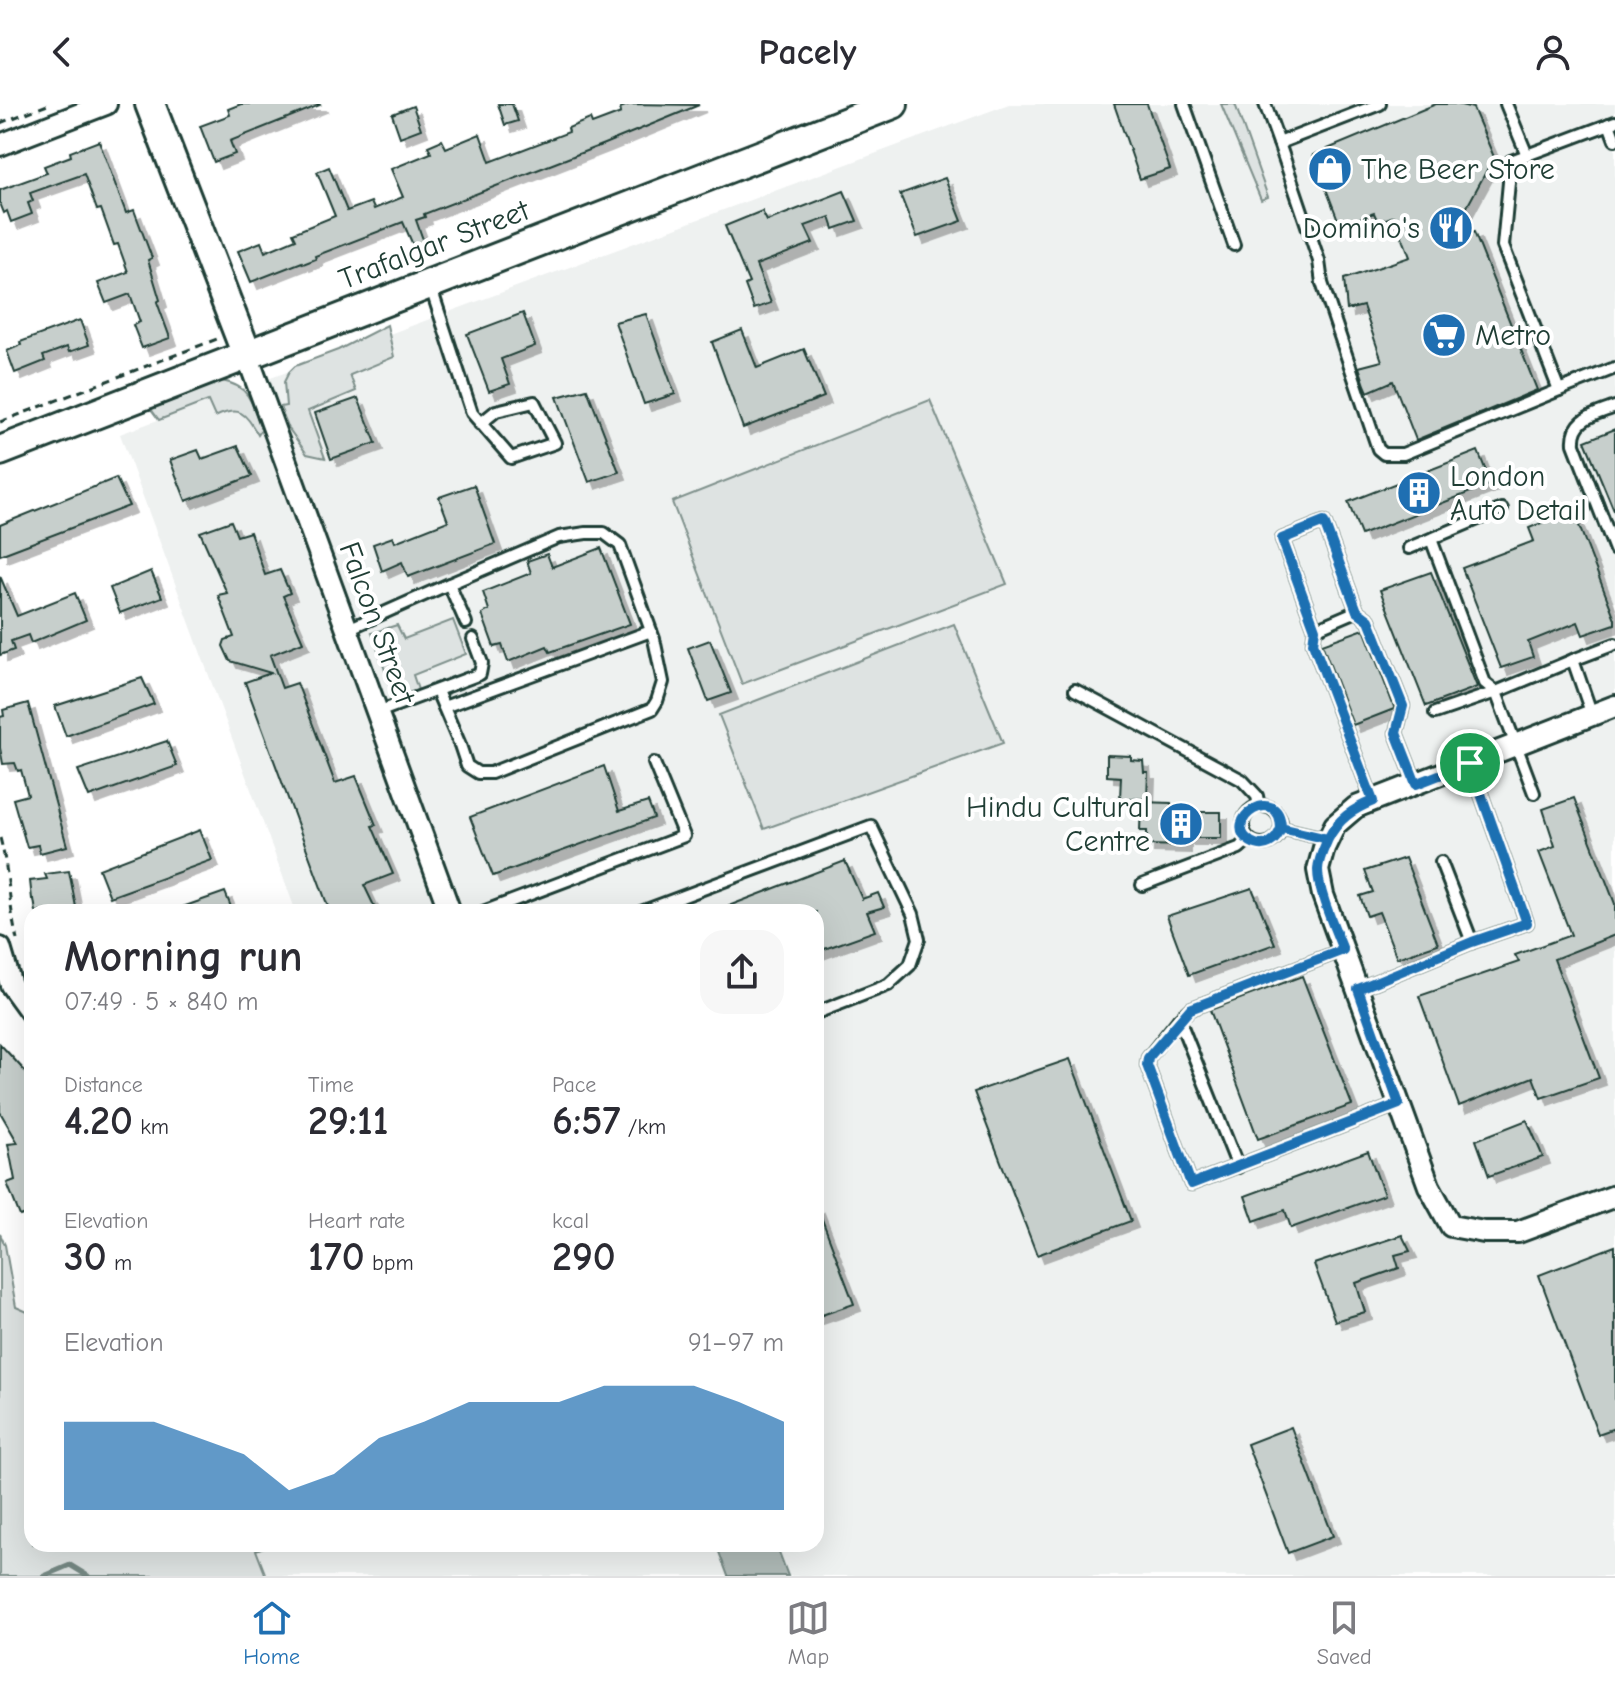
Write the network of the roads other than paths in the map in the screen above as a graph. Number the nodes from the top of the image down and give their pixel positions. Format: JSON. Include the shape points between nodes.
{"nodes":[{"id":1,"x":106,"y":104,"type":"edge"},
{"id":2,"x":150,"y":104,"type":"edge"},
{"id":3,"x":893,"y":104,"type":"edge"},
{"id":4,"x":1184,"y":104,"type":"edge"},
{"id":5,"x":1265,"y":104,"type":"edge"},
{"id":6,"x":1380,"y":104,"type":"edge"},
{"id":7,"x":1506,"y":104,"type":"edge"},
{"id":8,"x":1612,"y":123,"type":"edge"},
{"id":9,"x":1615,"y":140,"type":"edge"},
{"id":10,"x":1279,"y":143,"type":"junction"},
{"id":11,"x":0,"y":145,"type":"edge"},
{"id":12,"x":1527,"y":155,"type":"junction"},
{"id":13,"x":1234,"y":245,"type":"dead end"},
{"id":14,"x":430,"y":283,"type":"junction"},
{"id":15,"x":247,"y":355,"type":"junction"},
{"id":16,"x":1615,"y":368,"type":"edge"},
{"id":17,"x":1559,"y":390,"type":"junction"},
{"id":18,"x":1615,"y":407,"type":"edge"},
{"id":19,"x":480,"y":424,"type":"junction"},
{"id":20,"x":0,"y":451,"type":"edge"},
{"id":21,"x":1502,"y":509,"type":"dead end"},
{"id":22,"x":1612,"y":531,"type":"edge"},
{"id":23,"x":1431,"y":539,"type":"junction"},
{"id":24,"x":1409,"y":548,"type":"dead end"},
{"id":25,"x":1615,"y":550,"type":"edge"},
{"id":26,"x":449,"y":584,"type":"junction"},
{"id":27,"x":1357,"y":611,"type":"junction"},
{"id":28,"x":466,"y":623,"type":"dead end"},
{"id":29,"x":348,"y":629,"type":"junction"},
{"id":30,"x":1315,"y":629,"type":"junction"},
{"id":31,"x":651,"y":631,"type":"junction"},
{"id":32,"x":473,"y":639,"type":"dead end"},
{"id":33,"x":1615,"y":644,"type":"edge"},
{"id":34,"x":1573,"y":660,"type":"junction"},
{"id":35,"x":1075,"y":690,"type":"dead end"},
{"id":36,"x":437,"y":691,"type":"junction"},
{"id":37,"x":1496,"y":692,"type":"junction"},
{"id":38,"x":1615,"y":706,"type":"edge"},
{"id":39,"x":444,"y":707,"type":"junction"},
{"id":40,"x":378,"y":712,"type":"junction"},
{"id":41,"x":1435,"y":713,"type":"dead end"},
{"id":42,"x":1592,"y":715,"type":"junction"},
{"id":43,"x":1517,"y":744,"type":"junction"},
{"id":44,"x":654,"y":763,"type":"dead end"},
{"id":45,"x":1470,"y":763,"type":"junction"},
{"id":46,"x":1416,"y":784,"type":"junction"},
{"id":47,"x":1534,"y":793,"type":"dead end"},
{"id":48,"x":1373,"y":801,"type":"junction"},
{"id":49,"x":1259,"y":806,"type":"junction"},
{"id":50,"x":1281,"y":828,"type":"junction"},
{"id":51,"x":1328,"y":839,"type":"junction"},
{"id":52,"x":1248,"y":840,"type":"junction"},
{"id":53,"x":1441,"y":862,"type":"dead end"},
{"id":54,"x":1142,"y":885,"type":"dead end"},
{"id":55,"x":447,"y":904,"type":"edge"},
{"id":56,"x":504,"y":904,"type":"edge"},
{"id":57,"x":662,"y":904,"type":"edge"},
{"id":58,"x":1472,"y":942,"type":"junction"},
{"id":59,"x":9,"y":945,"type":"edge"},
{"id":60,"x":1343,"y":950,"type":"junction"},
{"id":61,"x":1358,"y":989,"type":"junction"},
{"id":62,"x":24,"y":1003,"type":"edge"},
{"id":63,"x":824,"y":1010,"type":"edge"},
{"id":64,"x":1179,"y":1019,"type":"junction"},
{"id":65,"x":1399,"y":1104,"type":"junction"},
{"id":66,"x":1238,"y":1167,"type":"junction"},
{"id":67,"x":1615,"y":1196,"type":"edge"}],
"edges":[{"from":1,"to":11,"type":"street"},
{"from":2,"to":15,"type":"main road"},
{"from":3,"to":14,"type":"main road","name":"Trafalgar Street"},
{"from":4,"to":13,"type":"lane"},
{"from":5,"to":10,"type":"lane"},
{"from":6,"to":10,"type":"lane"},
{"from":7,"to":12,"type":"lane"},
{"from":8,"to":9,"type":"lane"},
{"from":8,"to":12,"type":"lane"},
{"from":10,"to":17,"type":"lane","via":[[1378,449],[1403,454]]},
{"from":12,"to":17,"type":"lane","via":[[1511,161],[1503,246]]},
{"from":14,"to":15,"type":"main road","name":"Trafalgar Street"},
{"from":14,"to":19,"type":"lane"},
{"from":15,"to":20,"type":"main road","name":"Trafalgar Street"},
{"from":15,"to":29,"type":"street","name":"Falcon Street"},
{"from":16,"to":17,"type":"lane"},
{"from":18,"to":22,"type":"lane","via":[[1581,420],[1574,436]]},
{"from":19,"to":19,"type":"lane","via":[[511,458],[555,443],[534,402],[496,411]]},
{"from":21,"to":23,"type":"lane"},
{"from":22,"to":25,"type":"lane"},
{"from":23,"to":24,"type":"lane"},
{"from":23,"to":37,"type":"lane","via":[[1485,683]]},
{"from":26,"to":28,"type":"lane"},
{"from":26,"to":29,"type":"lane"},
{"from":26,"to":31,"type":"lane","via":[[559,537],[604,533],[620,545]]},
{"from":27,"to":30,"type":"lane"},
{"from":27,"to":30,"type":"lane","via":[[1324,522],[1282,539]]},
{"from":27,"to":46,"type":"lane","via":[[1369,620],[1403,706],[1396,733]]},
{"from":29,"to":40,"type":"street","name":"Falcon Street"},
{"from":30,"to":48,"type":"lane","via":[[1313,643]]},
{"from":31,"to":39,"type":"lane"},
{"from":31,"to":39,"type":"lane","via":[[663,682],[652,709],[491,773],[467,766]]},
{"from":32,"to":36,"type":"lane","via":[[482,663],[480,674]]},
{"from":33,"to":34,"type":"lane"},
{"from":34,"to":37,"type":"lane"},
{"from":34,"to":42,"type":"lane"},
{"from":35,"to":49,"type":"lane","via":[[1242,780]]},
{"from":36,"to":39,"type":"lane"},
{"from":36,"to":40,"type":"lane"},
{"from":37,"to":41,"type":"lane"},
{"from":37,"to":43,"type":"lane"},
{"from":38,"to":42,"type":"street"},
{"from":40,"to":55,"type":"street","name":"Falcon Street"},
{"from":42,"to":43,"type":"street"},
{"from":43,"to":45,"type":"street"},
{"from":43,"to":47,"type":"lane"},
{"from":44,"to":56,"type":"lane","via":[[684,836]]},
{"from":45,"to":46,"type":"street"},
{"from":45,"to":58,"type":"lane","via":[[1527,923]]},
{"from":46,"to":48,"type":"street"},
{"from":48,"to":51,"type":"street","via":[[1356,807]]},
{"from":49,"to":50,"type":"lane","via":[[1277,813]]},
{"from":49,"to":52,"type":"lane","via":[[1244,816]]},
{"from":50,"to":51,"type":"lane"},
{"from":50,"to":52,"type":"lane","via":[[1265,845]]},
{"from":51,"to":60,"type":"street","via":[[1318,870]]},
{"from":52,"to":54,"type":"lane"},
{"from":53,"to":58,"type":"lane"},
{"from":57,"to":63,"type":"lane","via":[[871,826],[913,914],[919,939],[910,965],[888,985]]},
{"from":58,"to":61,"type":"lane"},
{"from":59,"to":62,"type":"street","via":[[11,985]]},
{"from":60,"to":61,"type":"street"},
{"from":60,"to":64,"type":"lane","via":[[1190,1009]]},
{"from":61,"to":65,"type":"street"},
{"from":64,"to":66,"type":"lane"},
{"from":64,"to":66,"type":"lane","via":[[1147,1065],[1191,1184]]},
{"from":65,"to":66,"type":"lane"},
{"from":65,"to":67,"type":"street","via":[[1429,1186],[1451,1226],[1518,1232]]}]}
